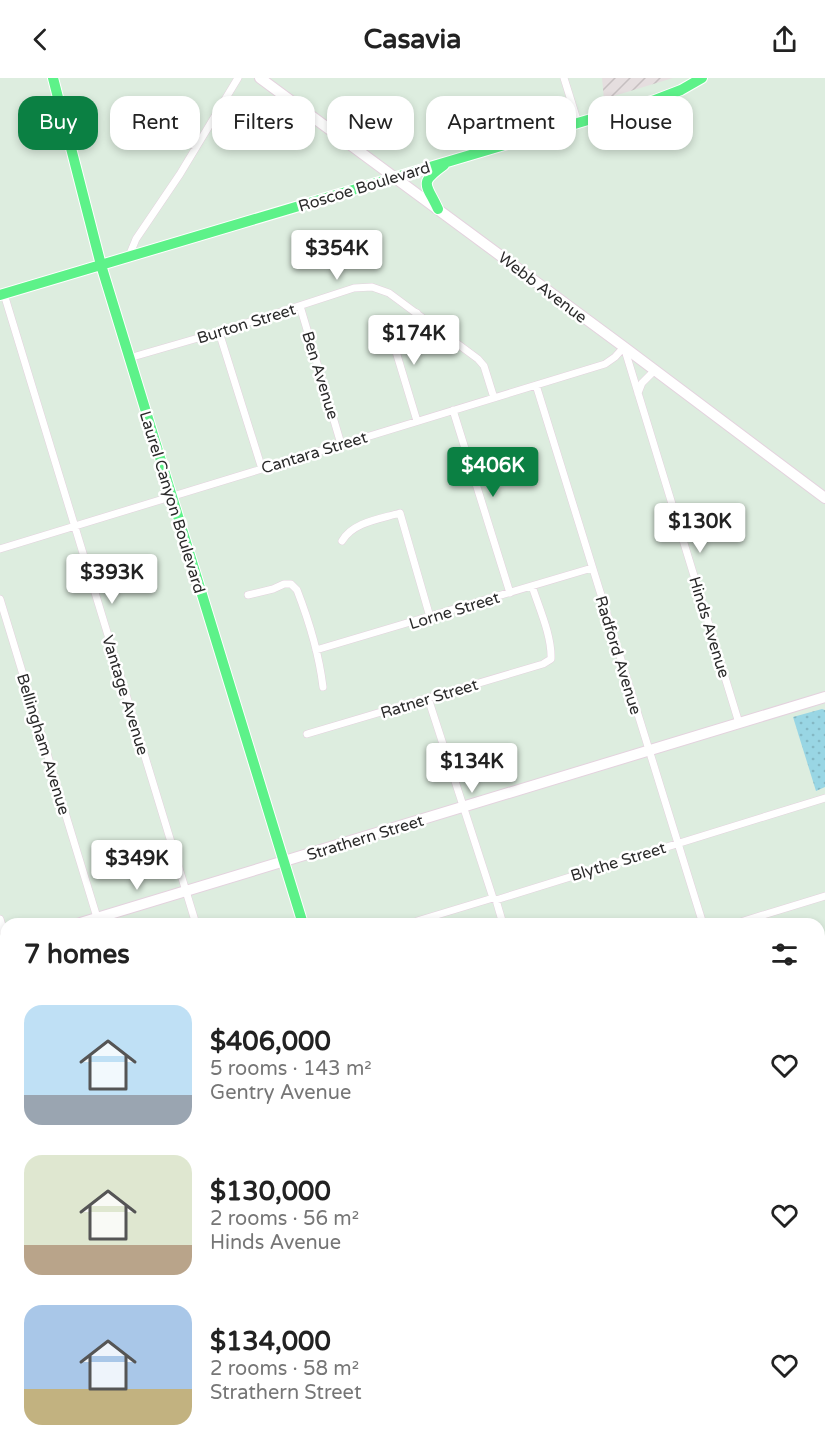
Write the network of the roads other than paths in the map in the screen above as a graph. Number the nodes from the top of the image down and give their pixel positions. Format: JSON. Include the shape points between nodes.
{"nodes":[{"id":1,"x":53,"y":78,"type":"edge"},
{"id":2,"x":238,"y":78,"type":"edge"},
{"id":3,"x":260,"y":78,"type":"edge"},
{"id":4,"x":564,"y":78,"type":"edge"},
{"id":5,"x":698,"y":81,"type":"edge"},
{"id":6,"x":578,"y":123,"type":"junction"},
{"id":7,"x":200,"y":140,"type":"edge"},
{"id":8,"x":194,"y":150,"type":"edge"},
{"id":9,"x":449,"y":161,"type":"junction"},
{"id":10,"x":395,"y":177,"type":"junction"},
{"id":11,"x":438,"y":209,"type":"junction"},
{"id":12,"x":129,"y":256,"type":"junction"},
{"id":13,"x":100,"y":265,"type":"junction"},
{"id":14,"x":2,"y":294,"type":"edge"},
{"id":15,"x":300,"y":306,"type":"junction"},
{"id":16,"x":417,"y":313,"type":"junction"},
{"id":17,"x":219,"y":332,"type":"junction"},
{"id":18,"x":624,"y":347,"type":"junction"},
{"id":19,"x":129,"y":358,"type":"junction"},
{"id":20,"x":654,"y":371,"type":"junction"},
{"id":21,"x":536,"y":385,"type":"junction"},
{"id":22,"x":638,"y":393,"type":"junction"},
{"id":23,"x":494,"y":398,"type":"junction"},
{"id":24,"x":453,"y":410,"type":"junction"},
{"id":25,"x":417,"y":421,"type":"junction"},
{"id":26,"x":341,"y":444,"type":"junction"},
{"id":27,"x":262,"y":469,"type":"junction"},
{"id":28,"x":171,"y":496,"type":"junction"},
{"id":29,"x":825,"y":498,"type":"edge"},
{"id":30,"x":75,"y":526,"type":"junction"},
{"id":31,"x":342,"y":541,"type":"dead end"},
{"id":32,"x":0,"y":549,"type":"edge"},
{"id":33,"x":592,"y":568,"type":"junction"},
{"id":34,"x":532,"y":586,"type":"junction"},
{"id":35,"x":510,"y":593,"type":"junction"},
{"id":36,"x":248,"y":596,"type":"dead end"},
{"id":37,"x":0,"y":599,"type":"edge"},
{"id":38,"x":430,"y":617,"type":"junction"},
{"id":39,"x":316,"y":650,"type":"junction"},
{"id":40,"x":323,"y":687,"type":"dead end"},
{"id":41,"x":825,"y":697,"type":"edge"},
{"id":42,"x":428,"y":698,"type":"junction"},
{"id":43,"x":739,"y":723,"type":"junction"},
{"id":44,"x":307,"y":734,"type":"dead end"},
{"id":45,"x":649,"y":750,"type":"junction"},
{"id":46,"x":825,"y":798,"type":"edge"},
{"id":47,"x":463,"y":807,"type":"junction"},
{"id":48,"x":678,"y":843,"type":"junction"},
{"id":49,"x":284,"y":861,"type":"junction"},
{"id":50,"x":186,"y":891,"type":"junction"},
{"id":51,"x":825,"y":896,"type":"edge"},
{"id":52,"x":494,"y":899,"type":"junction"},
{"id":53,"x":97,"y":918,"type":"edge"},
{"id":54,"x":107,"y":918,"type":"edge"},
{"id":55,"x":194,"y":918,"type":"edge"},
{"id":56,"x":301,"y":918,"type":"edge"},
{"id":57,"x":428,"y":918,"type":"edge"},
{"id":58,"x":501,"y":918,"type":"edge"},
{"id":59,"x":701,"y":918,"type":"edge"},
{"id":60,"x":754,"y":918,"type":"edge"}],
"edges":[{"from":1,"to":13,"type":"main road","name":"Laurel Canyon Boulevard"},
{"from":2,"to":7,"type":"street"},
{"from":3,"to":10,"type":"street","name":"Webb Avenue"},
{"from":4,"to":6,"type":"street"},
{"from":5,"to":6,"type":"main road","name":"Roscoe Boulevard","via":[[655,100]]},
{"from":6,"to":9,"type":"main road","name":"Roscoe Boulevard"},
{"from":8,"to":12,"type":"street"},
{"from":9,"to":10,"type":"main road","name":"Roscoe Boulevard"},
{"from":9,"to":11,"type":"main road","via":[[427,179],[427,188]]},
{"from":10,"to":11,"type":"street","name":"Webb Avenue"},
{"from":10,"to":12,"type":"main road","name":"Roscoe Boulevard"},
{"from":11,"to":18,"type":"street","name":"Webb Avenue"},
{"from":12,"to":13,"type":"main road","name":"Roscoe Boulevard"},
{"from":13,"to":14,"type":"main road","name":"Roscoe Boulevard"},
{"from":13,"to":19,"type":"main road","name":"Laurel Canyon Boulevard"},
{"from":14,"to":30,"type":"street","name":"Vantage Avenue"},
{"from":15,"to":16,"type":"street","name":"Burton Street","via":[[354,288],[372,287],[389,293]]},
{"from":15,"to":17,"type":"street","name":"Burton Street"},
{"from":15,"to":26,"type":"street","name":"Ben Avenue"},
{"from":16,"to":23,"type":"street","name":"Burton Street","via":[[478,359]]},
{"from":16,"to":25,"type":"street","via":[[394,345]]},
{"from":17,"to":19,"type":"street","name":"Burton Street"},
{"from":17,"to":27,"type":"street"},
{"from":18,"to":20,"type":"street","name":"Webb Avenue"},
{"from":18,"to":21,"type":"street","name":"Cantara Street","via":[[605,364]]},
{"from":18,"to":22,"type":"street","name":"Hinds Avenue"},
{"from":19,"to":28,"type":"main road","name":"Laurel Canyon Boulevard"},
{"from":20,"to":22,"type":"street"},
{"from":20,"to":29,"type":"street","name":"Webb Avenue"},
{"from":21,"to":23,"type":"street","name":"Cantara Street"},
{"from":21,"to":33,"type":"street","name":"Radford Avenue"},
{"from":22,"to":43,"type":"street","name":"Hinds Avenue"},
{"from":23,"to":24,"type":"street","name":"Cantara Street"},
{"from":24,"to":25,"type":"street","name":"Cantara Street"},
{"from":24,"to":35,"type":"street"},
{"from":25,"to":26,"type":"street","name":"Cantara Street"},
{"from":26,"to":27,"type":"street","name":"Cantara Street"},
{"from":27,"to":28,"type":"street","name":"Cantara Street"},
{"from":28,"to":30,"type":"street","name":"Cantara Street"},
{"from":28,"to":49,"type":"main road","name":"Laurel Canyon Boulevard"},
{"from":30,"to":32,"type":"street","name":"Cantara Street"},
{"from":30,"to":50,"type":"street","name":"Vantage Avenue"},
{"from":31,"to":38,"type":"street","via":[[354,528],[400,513]]},
{"from":33,"to":34,"type":"street","name":"Lorne Street"},
{"from":33,"to":45,"type":"street","name":"Radford Avenue"},
{"from":34,"to":35,"type":"street","name":"Lorne Street"},
{"from":34,"to":42,"type":"street","name":"Ratner Street","via":[[551,659]]},
{"from":35,"to":38,"type":"street","name":"Lorne Street"},
{"from":36,"to":39,"type":"street","via":[[291,584],[297,590]]},
{"from":37,"to":53,"type":"street","name":"Bellingham Avenue"},
{"from":38,"to":39,"type":"street","name":"Lorne Street"},
{"from":39,"to":40,"type":"street"},
{"from":41,"to":43,"type":"street","name":"Strathern Street"},
{"from":42,"to":44,"type":"street","name":"Ratner Street"},
{"from":42,"to":47,"type":"street"},
{"from":43,"to":45,"type":"street","name":"Strathern Street"},
{"from":45,"to":47,"type":"street","name":"Strathern Street"},
{"from":45,"to":48,"type":"street","name":"Radford Avenue"},
{"from":46,"to":48,"type":"street","name":"Blythe Street"},
{"from":47,"to":49,"type":"street","name":"Strathern Street"},
{"from":47,"to":52,"type":"street"},
{"from":48,"to":52,"type":"street","name":"Blythe Street"},
{"from":48,"to":59,"type":"street","name":"Radford Avenue"},
{"from":49,"to":50,"type":"street","name":"Strathern Street"},
{"from":49,"to":56,"type":"main road","name":"Laurel Canyon Boulevard"},
{"from":50,"to":54,"type":"street","name":"Strathern Street"},
{"from":50,"to":55,"type":"street","name":"Vantage Avenue"},
{"from":51,"to":60,"type":"street"},
{"from":52,"to":57,"type":"street","name":"Blythe Street"},
{"from":52,"to":58,"type":"street"}]}
